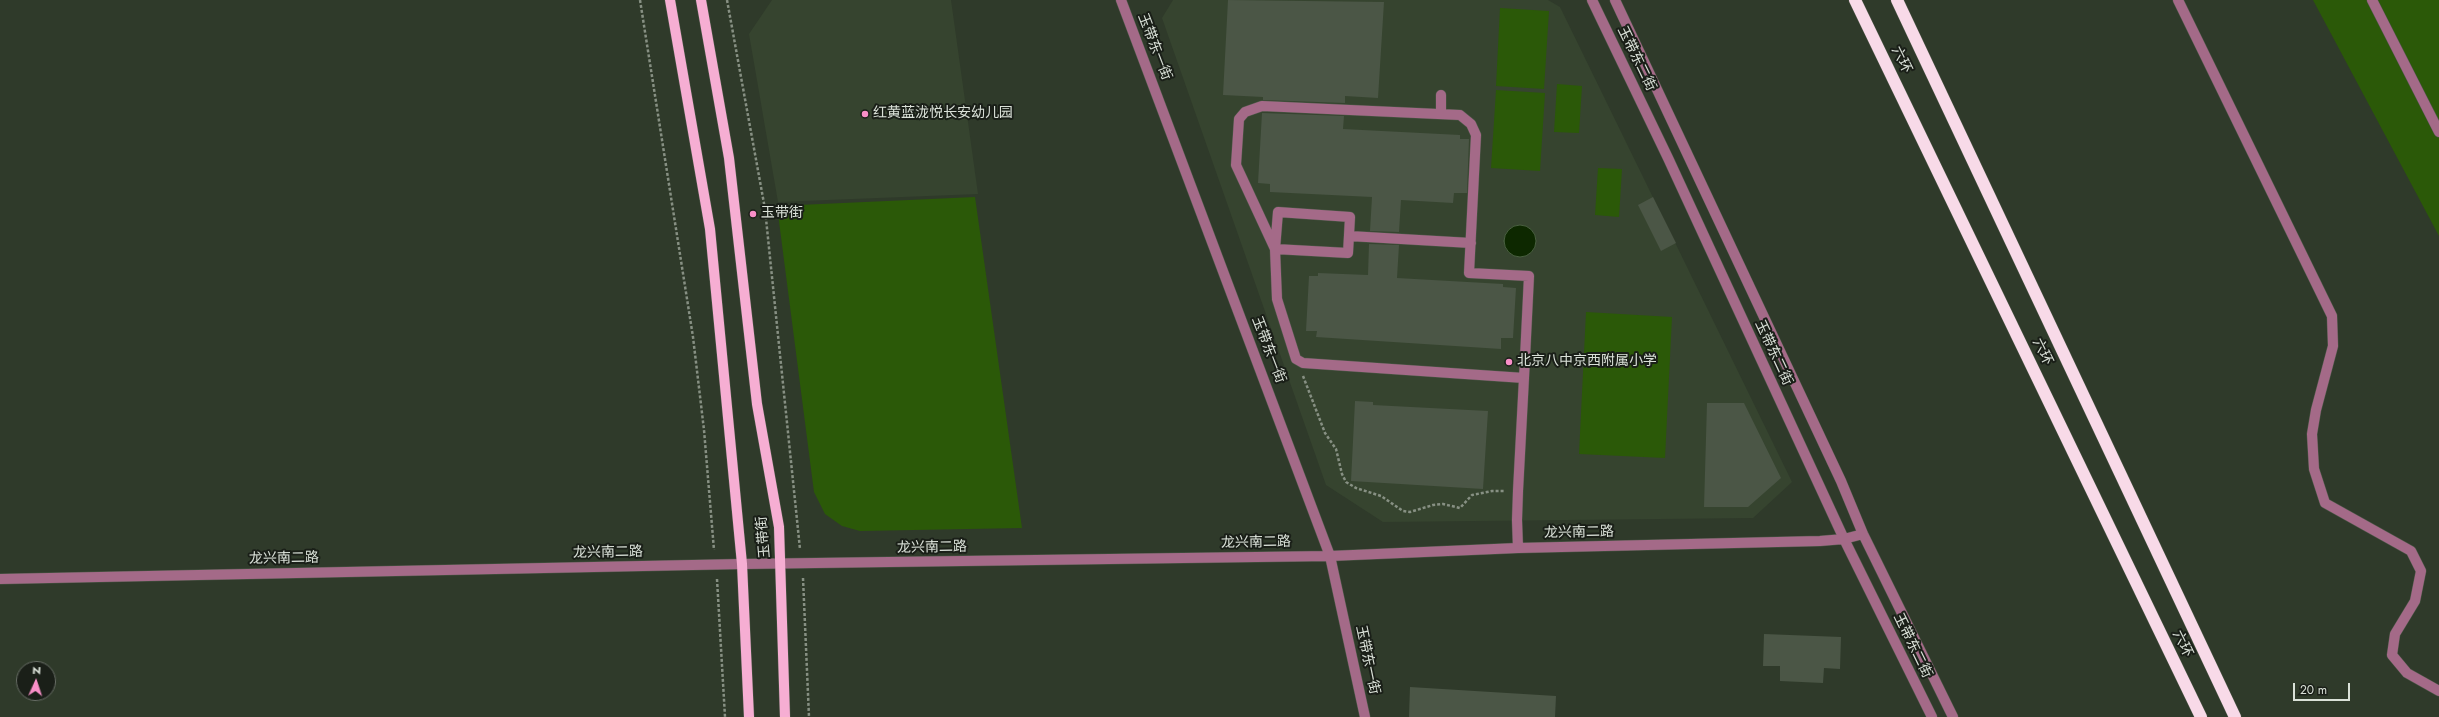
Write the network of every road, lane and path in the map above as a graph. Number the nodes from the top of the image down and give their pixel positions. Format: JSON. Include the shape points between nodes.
{"nodes":[{"id":1,"x":640,"y":0,"type":"edge"},
{"id":2,"x":670,"y":0,"type":"edge"},
{"id":3,"x":701,"y":0,"type":"edge"},
{"id":4,"x":727,"y":0,"type":"edge"},
{"id":5,"x":1121,"y":0,"type":"edge"},
{"id":6,"x":1592,"y":0,"type":"edge"},
{"id":7,"x":1615,"y":0,"type":"edge"},
{"id":8,"x":1856,"y":0,"type":"edge"},
{"id":9,"x":1896,"y":0,"type":"edge"},
{"id":10,"x":2178,"y":0,"type":"edge"},
{"id":11,"x":2372,"y":0,"type":"edge"},
{"id":12,"x":1441,"y":95,"type":"dead end"},
{"id":13,"x":1441,"y":114,"type":"junction"},
{"id":14,"x":2439,"y":132,"type":"edge"},
{"id":15,"x":1349,"y":236,"type":"junction"},
{"id":16,"x":1470,"y":243,"type":"junction"},
{"id":17,"x":1275,"y":249,"type":"junction"},
{"id":18,"x":1296,"y":359,"type":"junction"},
{"id":19,"x":1524,"y":378,"type":"junction"},
{"id":20,"x":1518,"y":491,"type":"junction"},
{"id":21,"x":1863,"y":534,"type":"junction"},
{"id":22,"x":1844,"y":539,"type":"junction"},
{"id":23,"x":1518,"y":548,"type":"junction"},
{"id":24,"x":1330,"y":556,"type":"junction"},
{"id":25,"x":802,"y":563,"type":"junction"},
{"id":26,"x":715,"y":564,"type":"junction"},
{"id":27,"x":742,"y":564,"type":"junction"},
{"id":28,"x":780,"y":564,"type":"junction"},
{"id":29,"x":0,"y":579,"type":"edge"},
{"id":30,"x":2439,"y":691,"type":"edge"},
{"id":31,"x":725,"y":717,"type":"edge"},
{"id":32,"x":749,"y":717,"type":"edge"},
{"id":33,"x":785,"y":717,"type":"edge"},
{"id":34,"x":809,"y":717,"type":"edge"},
{"id":35,"x":1365,"y":717,"type":"edge"},
{"id":36,"x":1932,"y":717,"type":"edge"},
{"id":37,"x":1953,"y":717,"type":"edge"},
{"id":38,"x":2201,"y":717,"type":"edge"},
{"id":39,"x":2235,"y":717,"type":"edge"}],
"edges":[{"from":1,"to":26,"type":"path","via":[[692,329],[704,430]]},
{"from":2,"to":27,"type":"main road","name":"玉带街","via":[[710,229]]},
{"from":3,"to":28,"type":"main road","name":"玉带街","via":[[729,158],[757,404],[778,527]]},
{"from":4,"to":25,"type":"path","via":[[765,209]]},
{"from":5,"to":24,"type":"street","name":"玉带东一街"},
{"from":6,"to":22,"type":"street","name":"玉带东二街"},
{"from":7,"to":21,"type":"street","name":"玉带东二街","via":[[1841,481]]},
{"from":8,"to":38,"type":"highway","name":"六环"},
{"from":9,"to":39,"type":"highway","name":"六环"},
{"from":10,"to":30,"type":"street","via":[[2332,316],[2333,346],[2312,434],[2314,469],[2325,503],[2411,551],[2421,571],[2415,600],[2396,634],[2392,655],[2406,673]]},
{"from":11,"to":14,"type":"street"},
{"from":12,"to":13,"type":"street"},
{"from":13,"to":16,"type":"street","via":[[1460,115],[1471,124],[1476,135]]},
{"from":13,"to":17,"type":"street","via":[[1262,106],[1245,112],[1239,118],[1236,165]]},
{"from":15,"to":16,"type":"street"},
{"from":15,"to":17,"type":"street","via":[[1348,253]]},
{"from":15,"to":17,"type":"street","via":[[1350,217],[1278,212]]},
{"from":16,"to":19,"type":"street","via":[[1469,273],[1528,276]]},
{"from":17,"to":18,"type":"street","via":[[1277,299]]},
{"from":18,"to":19,"type":"street","via":[[1302,363]]},
{"from":18,"to":20,"type":"path","via":[[1325,433],[1336,449],[1342,474],[1346,482],[1356,488],[1381,496],[1403,511],[1410,512],[1443,504],[1460,508],[1472,495],[1492,491]]},
{"from":19,"to":20,"type":"street"},
{"from":20,"to":23,"type":"street"},
{"from":21,"to":22,"type":"street","name":"龙兴南二路"},
{"from":21,"to":37,"type":"street","name":"玉带东二街"},
{"from":22,"to":23,"type":"street","name":"龙兴南二路"},
{"from":22,"to":36,"type":"street","name":"玉带东二街"},
{"from":23,"to":24,"type":"street","name":"龙兴南二路"},
{"from":24,"to":25,"type":"street","name":"龙兴南二路"},
{"from":24,"to":35,"type":"street","name":"玉带东一街"},
{"from":25,"to":28,"type":"street","name":"龙兴南二路"},
{"from":25,"to":34,"type":"path"},
{"from":26,"to":27,"type":"street","name":"龙兴南二路"},
{"from":26,"to":29,"type":"street","name":"龙兴南二路"},
{"from":26,"to":31,"type":"path"},
{"from":27,"to":28,"type":"street","name":"龙兴南二路"},
{"from":27,"to":32,"type":"main road","name":"玉带街"},
{"from":28,"to":33,"type":"main road","name":"玉带街"}]}
